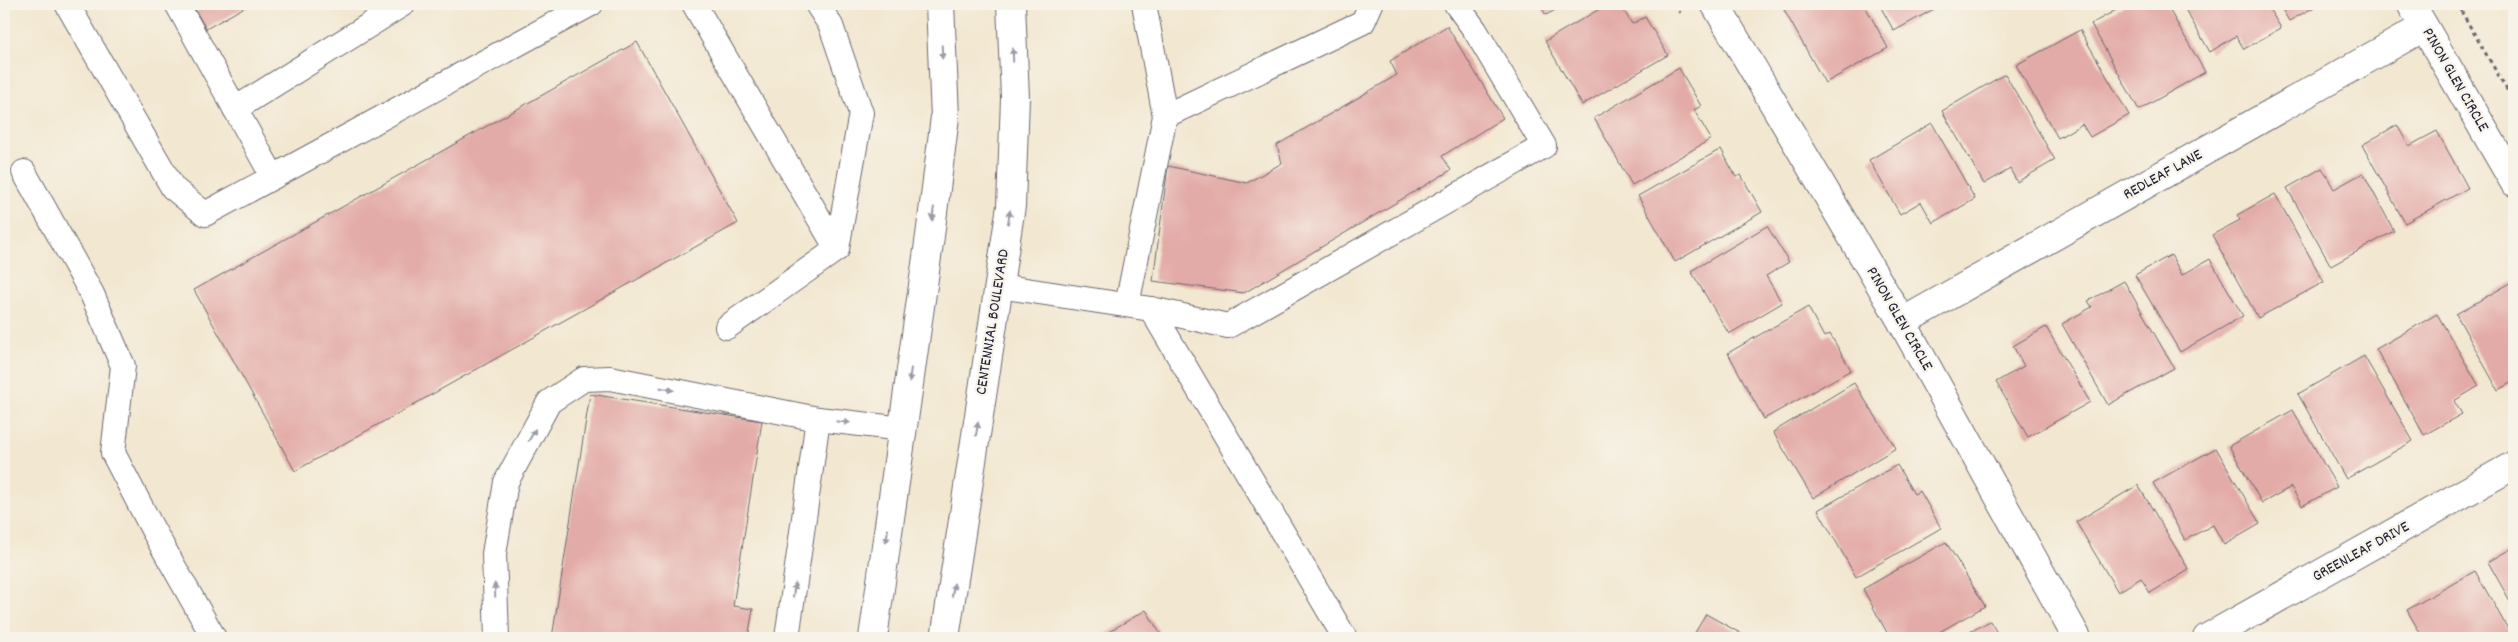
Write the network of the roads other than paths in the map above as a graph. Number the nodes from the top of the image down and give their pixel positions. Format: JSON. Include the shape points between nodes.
{"nodes":[{"id":1,"x":67,"y":4,"type":"edge"},
{"id":2,"x":177,"y":4,"type":"edge"},
{"id":3,"x":403,"y":4,"type":"edge"},
{"id":4,"x":591,"y":4,"type":"edge"},
{"id":5,"x":694,"y":4,"type":"edge"},
{"id":6,"x":817,"y":4,"type":"edge"},
{"id":7,"x":940,"y":4,"type":"edge"},
{"id":8,"x":1011,"y":4,"type":"edge"},
{"id":9,"x":1144,"y":4,"type":"edge"},
{"id":10,"x":1371,"y":4,"type":"edge"},
{"id":11,"x":1456,"y":4,"type":"edge"},
{"id":12,"x":1715,"y":4,"type":"edge"},
{"id":13,"x":2411,"y":4,"type":"edge"},
{"id":14,"x":2424,"y":27,"type":"junction"},
{"id":15,"x":235,"y":109,"type":"junction"},
{"id":16,"x":1165,"y":116,"type":"junction"},
{"id":17,"x":24,"y":172,"type":"dead end"},
{"id":18,"x":273,"y":178,"type":"junction"},
{"id":19,"x":2514,"y":182,"type":"edge"},
{"id":20,"x":837,"y":249,"type":"junction"},
{"id":21,"x":999,"y":286,"type":"junction"},
{"id":22,"x":1127,"y":305,"type":"junction"},
{"id":23,"x":1151,"y":308,"type":"junction"},
{"id":24,"x":1902,"y":322,"type":"junction"},
{"id":25,"x":727,"y":327,"type":"dead end"},
{"id":26,"x":818,"y":419,"type":"junction"},
{"id":27,"x":902,"y":429,"type":"junction"},
{"id":28,"x":2514,"y":465,"type":"edge"},
{"id":29,"x":214,"y":638,"type":"edge"},
{"id":30,"x":497,"y":638,"type":"edge"},
{"id":31,"x":787,"y":638,"type":"edge"},
{"id":32,"x":872,"y":638,"type":"edge"},
{"id":33,"x":945,"y":638,"type":"edge"},
{"id":34,"x":1345,"y":638,"type":"edge"},
{"id":35,"x":2077,"y":638,"type":"edge"},
{"id":36,"x":2207,"y":638,"type":"edge"}],
"edges":[{"from":1,"to":18,"type":"lane","via":[[173,188],[205,214]]},
{"from":2,"to":15,"type":"lane"},
{"from":3,"to":15,"type":"lane"},
{"from":4,"to":18,"type":"lane"},
{"from":5,"to":20,"type":"lane"},
{"from":6,"to":20,"type":"lane","via":[[831,26],[861,113]]},
{"from":7,"to":27,"type":"street","one_way":true,"via":[[945,117]]},
{"from":21,"to":8,"type":"street","name":"CENTENNIAL BOULEVARD","one_way":true,"via":[[1011,206],[1015,98]]},
{"from":9,"to":16,"type":"lane"},
{"from":10,"to":16,"type":"lane","via":[[1363,22]]},
{"from":11,"to":23,"type":"lane","via":[[1544,146],[1228,326]]},
{"from":12,"to":24,"type":"street","name":"PINON GLEN CIRCLE"},
{"from":13,"to":14,"type":"street","name":"PINON GLEN CIRCLE"},
{"from":14,"to":19,"type":"street","name":"PINON GLEN CIRCLE"},
{"from":14,"to":24,"type":"street","name":"REDLEAF LANE"},
{"from":15,"to":18,"type":"lane"},
{"from":16,"to":22,"type":"lane"},
{"from":17,"to":29,"type":"lane","via":[[92,294],[123,366],[113,453]]},
{"from":20,"to":25,"type":"lane"},
{"from":21,"to":22,"type":"lane"},
{"from":33,"to":21,"type":"street","name":"CENTENNIAL BOULEVARD","one_way":true},
{"from":22,"to":23,"type":"lane"},
{"from":23,"to":34,"type":"lane"},
{"from":24,"to":35,"type":"street","name":"PINON GLEN CIRCLE"},
{"from":26,"to":27,"type":"lane","one_way":true},
{"from":30,"to":26,"type":"lane","one_way":true,"via":[[494,554],[506,482],[549,402],[584,379],[610,378]]},
{"from":31,"to":26,"type":"lane","one_way":true},
{"from":27,"to":32,"type":"street","one_way":true},
{"from":28,"to":36,"type":"street","name":"GREENLEAF DRIVE"}]}
